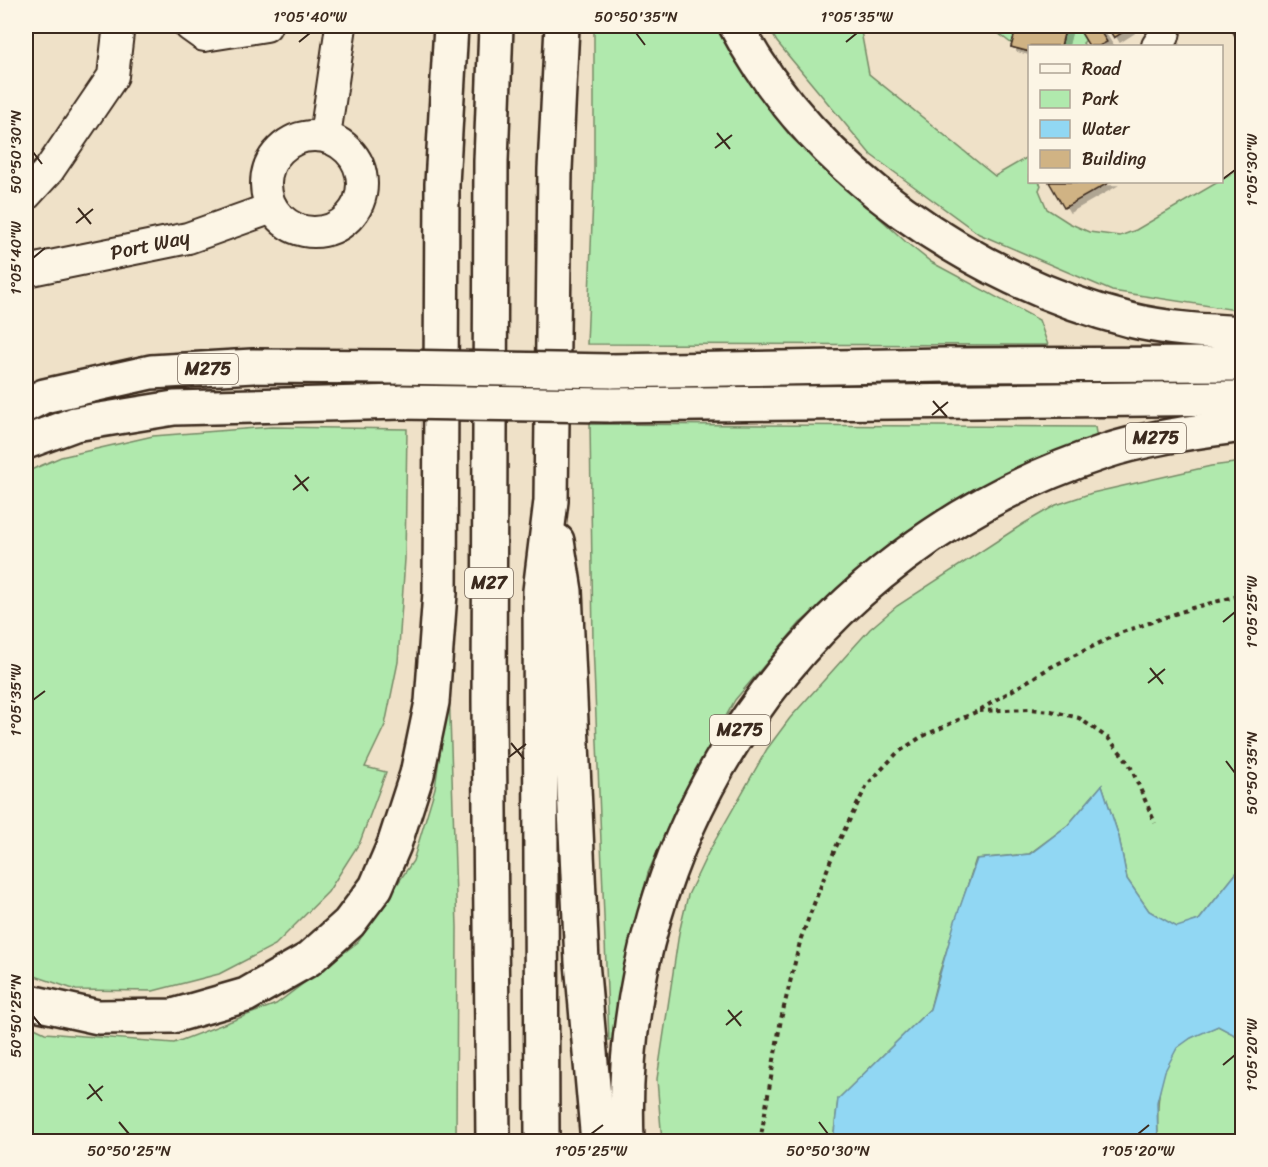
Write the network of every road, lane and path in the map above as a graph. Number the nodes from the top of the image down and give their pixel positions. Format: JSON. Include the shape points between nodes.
{"nodes":[{"id":1,"x":117,"y":26,"type":"edge"},
{"id":2,"x":190,"y":26,"type":"edge"},
{"id":3,"x":266,"y":26,"type":"edge"},
{"id":4,"x":341,"y":26,"type":"edge"},
{"id":5,"x":452,"y":26,"type":"edge"},
{"id":6,"x":496,"y":26,"type":"edge"},
{"id":7,"x":562,"y":26,"type":"edge"},
{"id":8,"x":736,"y":26,"type":"edge"},
{"id":9,"x":1166,"y":26,"type":"edge"},
{"id":10,"x":1157,"y":45,"type":"edge"},
{"id":11,"x":325,"y":136,"type":"junction"},
{"id":12,"x":26,"y":195,"type":"edge"},
{"id":13,"x":272,"y":208,"type":"junction"},
{"id":14,"x":26,"y":271,"type":"edge"},
{"id":15,"x":1242,"y":333,"type":"edge"},
{"id":16,"x":1242,"y":364,"type":"edge"},
{"id":17,"x":1242,"y":398,"type":"edge"},
{"id":18,"x":26,"y":405,"type":"edge"},
{"id":19,"x":1242,"y":425,"type":"edge"},
{"id":20,"x":26,"y":442,"type":"edge"},
{"id":21,"x":551,"y":501,"type":"junction"},
{"id":22,"x":1242,"y":595,"type":"edge"},
{"id":23,"x":978,"y":711,"type":"junction"},
{"id":24,"x":1155,"y":823,"type":"dead end"},
{"id":25,"x":26,"y":1002,"type":"edge"},
{"id":26,"x":493,"y":1142,"type":"edge"},
{"id":27,"x":542,"y":1142,"type":"edge"},
{"id":28,"x":598,"y":1142,"type":"edge"},
{"id":29,"x":627,"y":1142,"type":"edge"},
{"id":30,"x":760,"y":1142,"type":"edge"}],
"edges":[{"from":1,"to":12,"type":"street","via":[[113,76],[50,170]]},
{"from":2,"to":3,"type":"street","via":[[204,36]]},
{"from":4,"to":11,"type":"street"},
{"from":5,"to":25,"type":"highway","via":[[442,184],[440,593],[432,702],[417,774],[376,887],[349,923],[309,959],[246,995],[172,1016],[98,1017]]},
{"from":6,"to":26,"type":"highway","number":"M27","via":[[490,185]]},
{"from":7,"to":21,"type":"highway","number":"M27","via":[[555,170]]},
{"from":8,"to":15,"type":"highway","via":[[801,119],[838,158],[944,241],[1028,285],[1081,306],[1132,320]]},
{"from":9,"to":10,"type":"street"},
{"from":11,"to":13,"type":"street","via":[[308,135],[279,150],[269,164],[266,181]]},
{"from":11,"to":13,"type":"street","via":[[351,151],[359,166],[363,182],[361,199],[354,211],[327,231],[310,232],[283,221]]},
{"from":13,"to":14,"type":"street","name":"Port Way","via":[[188,238]]},
{"from":16,"to":18,"type":"highway","number":"M275","bridge":true,"via":[[611,371],[253,366],[151,372],[44,396]]},
{"from":17,"to":20,"type":"highway","bridge":true,"via":[[608,405],[401,402],[174,408],[75,424]]},
{"from":19,"to":29,"type":"highway","number":"M275","via":[[1168,435],[1106,451],[990,500],[915,546],[866,585],[792,660],[750,714],[714,772],[663,886],[648,937],[631,1024]]},
{"from":21,"to":27,"type":"highway","number":"M27","via":[[540,591]]},
{"from":21,"to":28,"type":"highway","via":[[565,591],[582,962]]},
{"from":22,"to":23,"type":"path","via":[[1120,633],[1051,667]]},
{"from":23,"to":24,"type":"path","via":[[1029,709],[1079,718],[1109,739],[1129,763]]},
{"from":23,"to":30,"type":"path","via":[[921,737],[897,753],[867,785],[835,849],[801,938],[781,1019]]}]}
